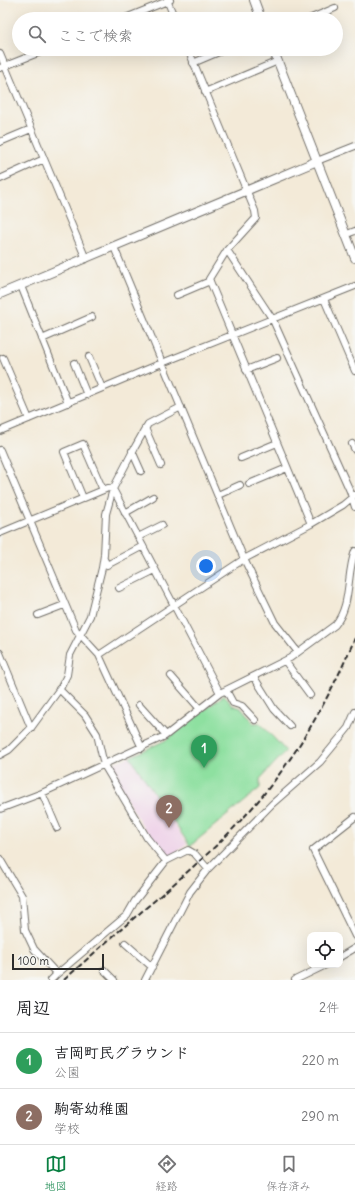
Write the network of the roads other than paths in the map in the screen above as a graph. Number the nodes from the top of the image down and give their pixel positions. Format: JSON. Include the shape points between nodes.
{"nodes":[{"id":1,"x":168,"y":0,"type":"edge"},
{"id":2,"x":254,"y":0,"type":"edge"},
{"id":3,"x":335,"y":8,"type":"dead end"},
{"id":4,"x":140,"y":12,"type":"edge"},
{"id":5,"x":172,"y":12,"type":"edge"},
{"id":6,"x":258,"y":12,"type":"edge"},
{"id":7,"x":325,"y":12,"type":"edge"},
{"id":8,"x":0,"y":54,"type":"edge"},
{"id":9,"x":30,"y":56,"type":"edge"},
{"id":10,"x":190,"y":56,"type":"edge"},
{"id":11,"x":210,"y":56,"type":"edge"},
{"id":12,"x":276,"y":56,"type":"edge"},
{"id":13,"x":278,"y":61,"type":"junction"},
{"id":14,"x":193,"y":63,"type":"junction"},
{"id":15,"x":2,"y":67,"type":"edge"},
{"id":16,"x":205,"y":92,"type":"junction"},
{"id":17,"x":31,"y":129,"type":"junction"},
{"id":18,"x":0,"y":142,"type":"edge"},
{"id":19,"x":355,"y":146,"type":"edge"},
{"id":20,"x":44,"y":159,"type":"junction"},
{"id":21,"x":317,"y":162,"type":"junction"},
{"id":22,"x":0,"y":179,"type":"edge"},
{"id":23,"x":247,"y":192,"type":"junction"},
{"id":24,"x":351,"y":233,"type":"edge"},
{"id":25,"x":114,"y":247,"type":"junction"},
{"id":26,"x":227,"y":250,"type":"junction"},
{"id":27,"x":355,"y":258,"type":"edge"},
{"id":28,"x":86,"y":259,"type":"junction"},
{"id":29,"x":210,"y":281,"type":"junction"},
{"id":30,"x":21,"y":286,"type":"junction"},
{"id":31,"x":355,"y":286,"type":"edge"},
{"id":32,"x":0,"y":294,"type":"edge"},
{"id":33,"x":177,"y":295,"type":"dead end"},
{"id":34,"x":324,"y":299,"type":"junction"},
{"id":35,"x":92,"y":317,"type":"dead end"},
{"id":36,"x":273,"y":320,"type":"junction"},
{"id":37,"x":232,"y":337,"type":"junction"},
{"id":38,"x":42,"y":340,"type":"junction"},
{"id":39,"x":89,"y":357,"type":"dead end"},
{"id":40,"x":277,"y":358,"type":"dead end"},
{"id":41,"x":3,"y":363,"type":"edge"},
{"id":42,"x":74,"y":363,"type":"dead end"},
{"id":43,"x":162,"y":363,"type":"junction"},
{"id":44,"x":246,"y":370,"type":"junction"},
{"id":45,"x":355,"y":371,"type":"edge"},
{"id":46,"x":102,"y":388,"type":"junction"},
{"id":47,"x":87,"y":395,"type":"junction"},
{"id":48,"x":68,"y":403,"type":"junction"},
{"id":49,"x":181,"y":407,"type":"junction"},
{"id":50,"x":29,"y":419,"type":"junction"},
{"id":51,"x":145,"y":428,"type":"junction"},
{"id":52,"x":0,"y":431,"type":"edge"},
{"id":53,"x":277,"y":443,"type":"junction"},
{"id":54,"x":0,"y":450,"type":"edge"},
{"id":55,"x":132,"y":451,"type":"junction"},
{"id":56,"x":241,"y":458,"type":"dead end"},
{"id":57,"x":161,"y":466,"type":"dead end"},
{"id":58,"x":287,"y":468,"type":"junction"},
{"id":59,"x":141,"y":471,"type":"dead end"},
{"id":60,"x":249,"y":484,"type":"dead end"},
{"id":61,"x":240,"y":485,"type":"dead end"},
{"id":62,"x":103,"y":490,"type":"junction"},
{"id":63,"x":114,"y":490,"type":"junction"},
{"id":64,"x":218,"y":495,"type":"junction"},
{"id":65,"x":354,"y":496,"type":"edge"},
{"id":66,"x":153,"y":497,"type":"dead end"},
{"id":67,"x":83,"y":498,"type":"junction"},
{"id":68,"x":355,"y":508,"type":"edge"},
{"id":69,"x":126,"y":513,"type":"junction"},
{"id":70,"x":30,"y":521,"type":"junction"},
{"id":71,"x":311,"y":524,"type":"junction"},
{"id":72,"x":162,"y":525,"type":"dead end"},
{"id":73,"x":0,"y":534,"type":"edge"},
{"id":74,"x":138,"y":538,"type":"junction"},
{"id":75,"x":143,"y":546,"type":"junction"},
{"id":76,"x":355,"y":551,"type":"edge"},
{"id":77,"x":104,"y":559,"type":"junction"},
{"id":78,"x":244,"y":559,"type":"junction"},
{"id":79,"x":155,"y":570,"type":"junction"},
{"id":80,"x":119,"y":588,"type":"dead end"},
{"id":81,"x":64,"y":605,"type":"junction"},
{"id":82,"x":174,"y":606,"type":"junction"},
{"id":83,"x":38,"y":615,"type":"dead end"},
{"id":84,"x":79,"y":636,"type":"junction"},
{"id":85,"x":297,"y":651,"type":"junction"},
{"id":86,"x":0,"y":653,"type":"edge"},
{"id":87,"x":99,"y":655,"type":"junction"},
{"id":88,"x":285,"y":661,"type":"junction"},
{"id":89,"x":171,"y":676,"type":"dead end"},
{"id":90,"x":254,"y":677,"type":"junction"},
{"id":91,"x":59,"y":689,"type":"junction"},
{"id":92,"x":223,"y":692,"type":"junction"},
{"id":93,"x":310,"y":695,"type":"dead end"},
{"id":94,"x":139,"y":705,"type":"dead end"},
{"id":95,"x":200,"y":709,"type":"junction"},
{"id":96,"x":354,"y":716,"type":"edge"},
{"id":97,"x":254,"y":720,"type":"dead end"},
{"id":98,"x":290,"y":726,"type":"dead end"},
{"id":99,"x":31,"y":728,"type":"junction"},
{"id":100,"x":166,"y":735,"type":"junction"},
{"id":101,"x":142,"y":748,"type":"junction"},
{"id":102,"x":0,"y":755,"type":"edge"},
{"id":103,"x":104,"y":765,"type":"junction"},
{"id":104,"x":42,"y":793,"type":"junction"},
{"id":105,"x":0,"y":809,"type":"edge"},
{"id":106,"x":354,"y":820,"type":"edge"},
{"id":107,"x":57,"y":828,"type":"dead end"},
{"id":108,"x":0,"y":859,"type":"edge"},
{"id":109,"x":166,"y":861,"type":"junction"},
{"id":110,"x":208,"y":869,"type":"junction"},
{"id":111,"x":355,"y":936,"type":"edge"},
{"id":112,"x":125,"y":943,"type":"dead end"},
{"id":113,"x":355,"y":948,"type":"edge"},
{"id":114,"x":343,"y":955,"type":"edge"},
{"id":115,"x":152,"y":967,"type":"junction"},
{"id":116,"x":320,"y":968,"type":"edge"},
{"id":117,"x":104,"y":970,"type":"dead end"},
{"id":118,"x":57,"y":974,"type":"junction"},
{"id":119,"x":51,"y":980,"type":"edge"},
{"id":120,"x":114,"y":980,"type":"edge"},
{"id":121,"x":144,"y":980,"type":"edge"},
{"id":122,"x":295,"y":980,"type":"edge"}],
"edges":[{"from":1,"to":4,"type":"street"},
{"from":1,"to":5,"type":"street"},
{"from":2,"to":6,"type":"street"},
{"from":3,"to":7,"type":"street"},
{"from":8,"to":15,"type":"street"},
{"from":9,"to":15,"type":"street"},
{"from":10,"to":14,"type":"street"},
{"from":11,"to":14,"type":"street"},
{"from":12,"to":13,"type":"street"},
{"from":13,"to":16,"type":"street"},
{"from":13,"to":21,"type":"street"},
{"from":14,"to":16,"type":"street"},
{"from":15,"to":17,"type":"street"},
{"from":16,"to":23,"type":"street"},
{"from":17,"to":18,"type":"street"},
{"from":17,"to":20,"type":"street"},
{"from":19,"to":21,"type":"street"},
{"from":20,"to":22,"type":"street"},
{"from":20,"to":28,"type":"street"},
{"from":21,"to":23,"type":"street"},
{"from":21,"to":24,"type":"street"},
{"from":23,"to":25,"type":"street"},
{"from":23,"to":26,"type":"street","via":[[256,211],[256,218]]},
{"from":24,"to":27,"type":"street"},
{"from":25,"to":28,"type":"street"},
{"from":25,"to":43,"type":"street"},
{"from":26,"to":29,"type":"street"},
{"from":26,"to":36,"type":"street"},
{"from":28,"to":30,"type":"street"},
{"from":29,"to":33,"type":"street"},
{"from":29,"to":37,"type":"street"},
{"from":30,"to":32,"type":"street"},
{"from":30,"to":38,"type":"street"},
{"from":31,"to":34,"type":"street"},
{"from":34,"to":36,"type":"street"},
{"from":34,"to":45,"type":"street"},
{"from":35,"to":38,"type":"street"},
{"from":36,"to":37,"type":"street"},
{"from":36,"to":65,"type":"street"},
{"from":37,"to":43,"type":"street"},
{"from":37,"to":44,"type":"street"},
{"from":38,"to":48,"type":"street"},
{"from":39,"to":46,"type":"street"},
{"from":40,"to":44,"type":"street"},
{"from":41,"to":50,"type":"street"},
{"from":42,"to":47,"type":"street"},
{"from":43,"to":46,"type":"street"},
{"from":43,"to":49,"type":"street"},
{"from":44,"to":53,"type":"street"},
{"from":46,"to":47,"type":"street"},
{"from":47,"to":48,"type":"street"},
{"from":48,"to":50,"type":"street"},
{"from":49,"to":51,"type":"street"},
{"from":49,"to":64,"type":"street"},
{"from":50,"to":52,"type":"street"},
{"from":51,"to":55,"type":"street"},
{"from":51,"to":57,"type":"street"},
{"from":53,"to":56,"type":"street"},
{"from":53,"to":58,"type":"street"},
{"from":54,"to":70,"type":"street"},
{"from":55,"to":59,"type":"street"},
{"from":55,"to":63,"type":"street"},
{"from":58,"to":60,"type":"street"},
{"from":58,"to":71,"type":"street"},
{"from":61,"to":64,"type":"street"},
{"from":62,"to":63,"type":"street"},
{"from":62,"to":67,"type":"street"},
{"from":62,"to":67,"type":"street","via":[[83,444],[64,452]]},
{"from":63,"to":69,"type":"street"},
{"from":63,"to":77,"type":"street","via":[[106,514]]},
{"from":64,"to":78,"type":"street"},
{"from":65,"to":68,"type":"street"},
{"from":65,"to":71,"type":"street"},
{"from":66,"to":69,"type":"street"},
{"from":67,"to":70,"type":"street"},
{"from":69,"to":74,"type":"street"},
{"from":70,"to":73,"type":"street"},
{"from":70,"to":81,"type":"street"},
{"from":71,"to":78,"type":"street"},
{"from":72,"to":74,"type":"street"},
{"from":74,"to":75,"type":"street"},
{"from":75,"to":77,"type":"street","via":[[106,565]]},
{"from":75,"to":79,"type":"street"},
{"from":76,"to":85,"type":"street","via":[[340,619]]},
{"from":77,"to":84,"type":"street","via":[[90,616]]},
{"from":78,"to":82,"type":"street"},
{"from":78,"to":85,"type":"street","via":[[274,623]]},
{"from":79,"to":80,"type":"street"},
{"from":79,"to":82,"type":"street"},
{"from":81,"to":83,"type":"street"},
{"from":81,"to":84,"type":"street"},
{"from":82,"to":87,"type":"street"},
{"from":82,"to":92,"type":"street"},
{"from":84,"to":87,"type":"street"},
{"from":84,"to":91,"type":"street","via":[[70,655],[67,675]]},
{"from":85,"to":88,"type":"street"},
{"from":86,"to":99,"type":"street"},
{"from":87,"to":101,"type":"street"},
{"from":88,"to":90,"type":"street"},
{"from":88,"to":93,"type":"street"},
{"from":89,"to":95,"type":"street"},
{"from":90,"to":92,"type":"street"},
{"from":90,"to":98,"type":"street","via":[[274,709]]},
{"from":91,"to":99,"type":"street"},
{"from":91,"to":103,"type":"street","via":[[85,715],[97,734]]},
{"from":92,"to":95,"type":"street"},
{"from":92,"to":97,"type":"street","via":[[233,703],[242,706]]},
{"from":94,"to":100,"type":"street"},
{"from":95,"to":100,"type":"street"},
{"from":96,"to":110,"type":"street","via":[[335,746],[320,762],[272,804]]},
{"from":99,"to":102,"type":"street","via":[[9,750]]},
{"from":100,"to":101,"type":"street"},
{"from":101,"to":103,"type":"street"},
{"from":103,"to":104,"type":"street"},
{"from":103,"to":109,"type":"street","via":[[147,838]]},
{"from":104,"to":105,"type":"street"},
{"from":104,"to":107,"type":"street"},
{"from":106,"to":111,"type":"street","via":[[313,850]]},
{"from":108,"to":118,"type":"street","via":[[22,896],[25,930],[34,949]]},
{"from":109,"to":110,"type":"street","via":[[188,850]]},
{"from":109,"to":118,"type":"street","via":[[127,915]]},
{"from":110,"to":115,"type":"street","via":[[190,892]]},
{"from":112,"to":115,"type":"street"},
{"from":113,"to":114,"type":"street"},
{"from":115,"to":121,"type":"street"},
{"from":116,"to":122,"type":"street"},
{"from":117,"to":120,"type":"street"},
{"from":118,"to":119,"type":"street"}]}
